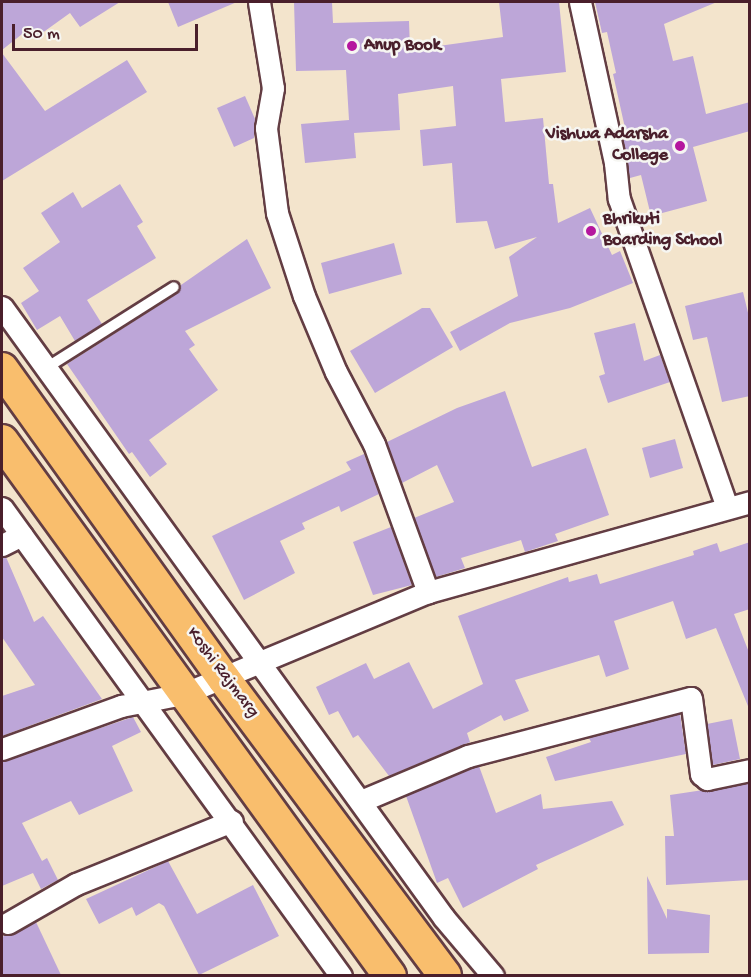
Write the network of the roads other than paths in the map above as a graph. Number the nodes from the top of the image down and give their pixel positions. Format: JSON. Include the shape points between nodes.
{"nodes":[{"id":1,"x":259,"y":2,"type":"edge"},
{"id":2,"x":580,"y":2,"type":"edge"},
{"id":3,"x":174,"y":287,"type":"dead end"},
{"id":4,"x":2,"y":308,"type":"edge"},
{"id":5,"x":46,"y":368,"type":"junction"},
{"id":6,"x":2,"y":369,"type":"edge"},
{"id":7,"x":2,"y":441,"type":"edge"},
{"id":8,"x":12,"y":479,"type":"edge"},
{"id":9,"x":750,"y":502,"type":"edge"},
{"id":10,"x":727,"y":507,"type":"junction"},
{"id":11,"x":2,"y":508,"type":"edge"},
{"id":12,"x":22,"y":535,"type":"junction"},
{"id":13,"x":2,"y":545,"type":"edge"},
{"id":14,"x":429,"y":592,"type":"junction"},
{"id":15,"x":258,"y":662,"type":"junction"},
{"id":16,"x":224,"y":679,"type":"junction"},
{"id":17,"x":183,"y":694,"type":"junction"},
{"id":18,"x":146,"y":704,"type":"junction"},
{"id":19,"x":2,"y":749,"type":"edge"},
{"id":20,"x":750,"y":770,"type":"edge"},
{"id":21,"x":361,"y":801,"type":"junction"},
{"id":22,"x":232,"y":821,"type":"junction"},
{"id":23,"x":8,"y":923,"type":"dead end"},
{"id":24,"x":341,"y":975,"type":"edge"},
{"id":25,"x":390,"y":975,"type":"edge"},
{"id":26,"x":445,"y":975,"type":"edge"},
{"id":27,"x":493,"y":975,"type":"edge"}],
"edges":[{"from":1,"to":14,"type":"street","via":[[273,88],[266,128],[277,213],[304,296],[336,372],[374,444]]},
{"from":2,"to":10,"type":"street","via":[[615,163],[619,199]]},
{"from":3,"to":5,"type":"lane"},
{"from":4,"to":5,"type":"street"},
{"from":5,"to":15,"type":"street"},
{"from":6,"to":16,"type":"main road","name":"Koshi Rajmarg"},
{"from":7,"to":8,"type":"main road"},
{"from":8,"to":17,"type":"main road"},
{"from":9,"to":10,"type":"street"},
{"from":10,"to":14,"type":"street"},
{"from":11,"to":12,"type":"street"},
{"from":12,"to":13,"type":"street"},
{"from":12,"to":18,"type":"street"},
{"from":14,"to":15,"type":"street"},
{"from":15,"to":16,"type":"street"},
{"from":15,"to":21,"type":"street"},
{"from":16,"to":17,"type":"street"},
{"from":16,"to":26,"type":"main road","name":"Koshi Rajmarg"},
{"from":17,"to":18,"type":"street"},
{"from":17,"to":25,"type":"main road"},
{"from":18,"to":19,"type":"street","via":[[121,706]]},
{"from":18,"to":22,"type":"street"},
{"from":20,"to":21,"type":"street","via":[[707,779],[701,774],[691,698],[468,756]]},
{"from":21,"to":27,"type":"street","via":[[444,918]]},
{"from":22,"to":23,"type":"street","via":[[76,884]]},
{"from":22,"to":24,"type":"street"}]}
